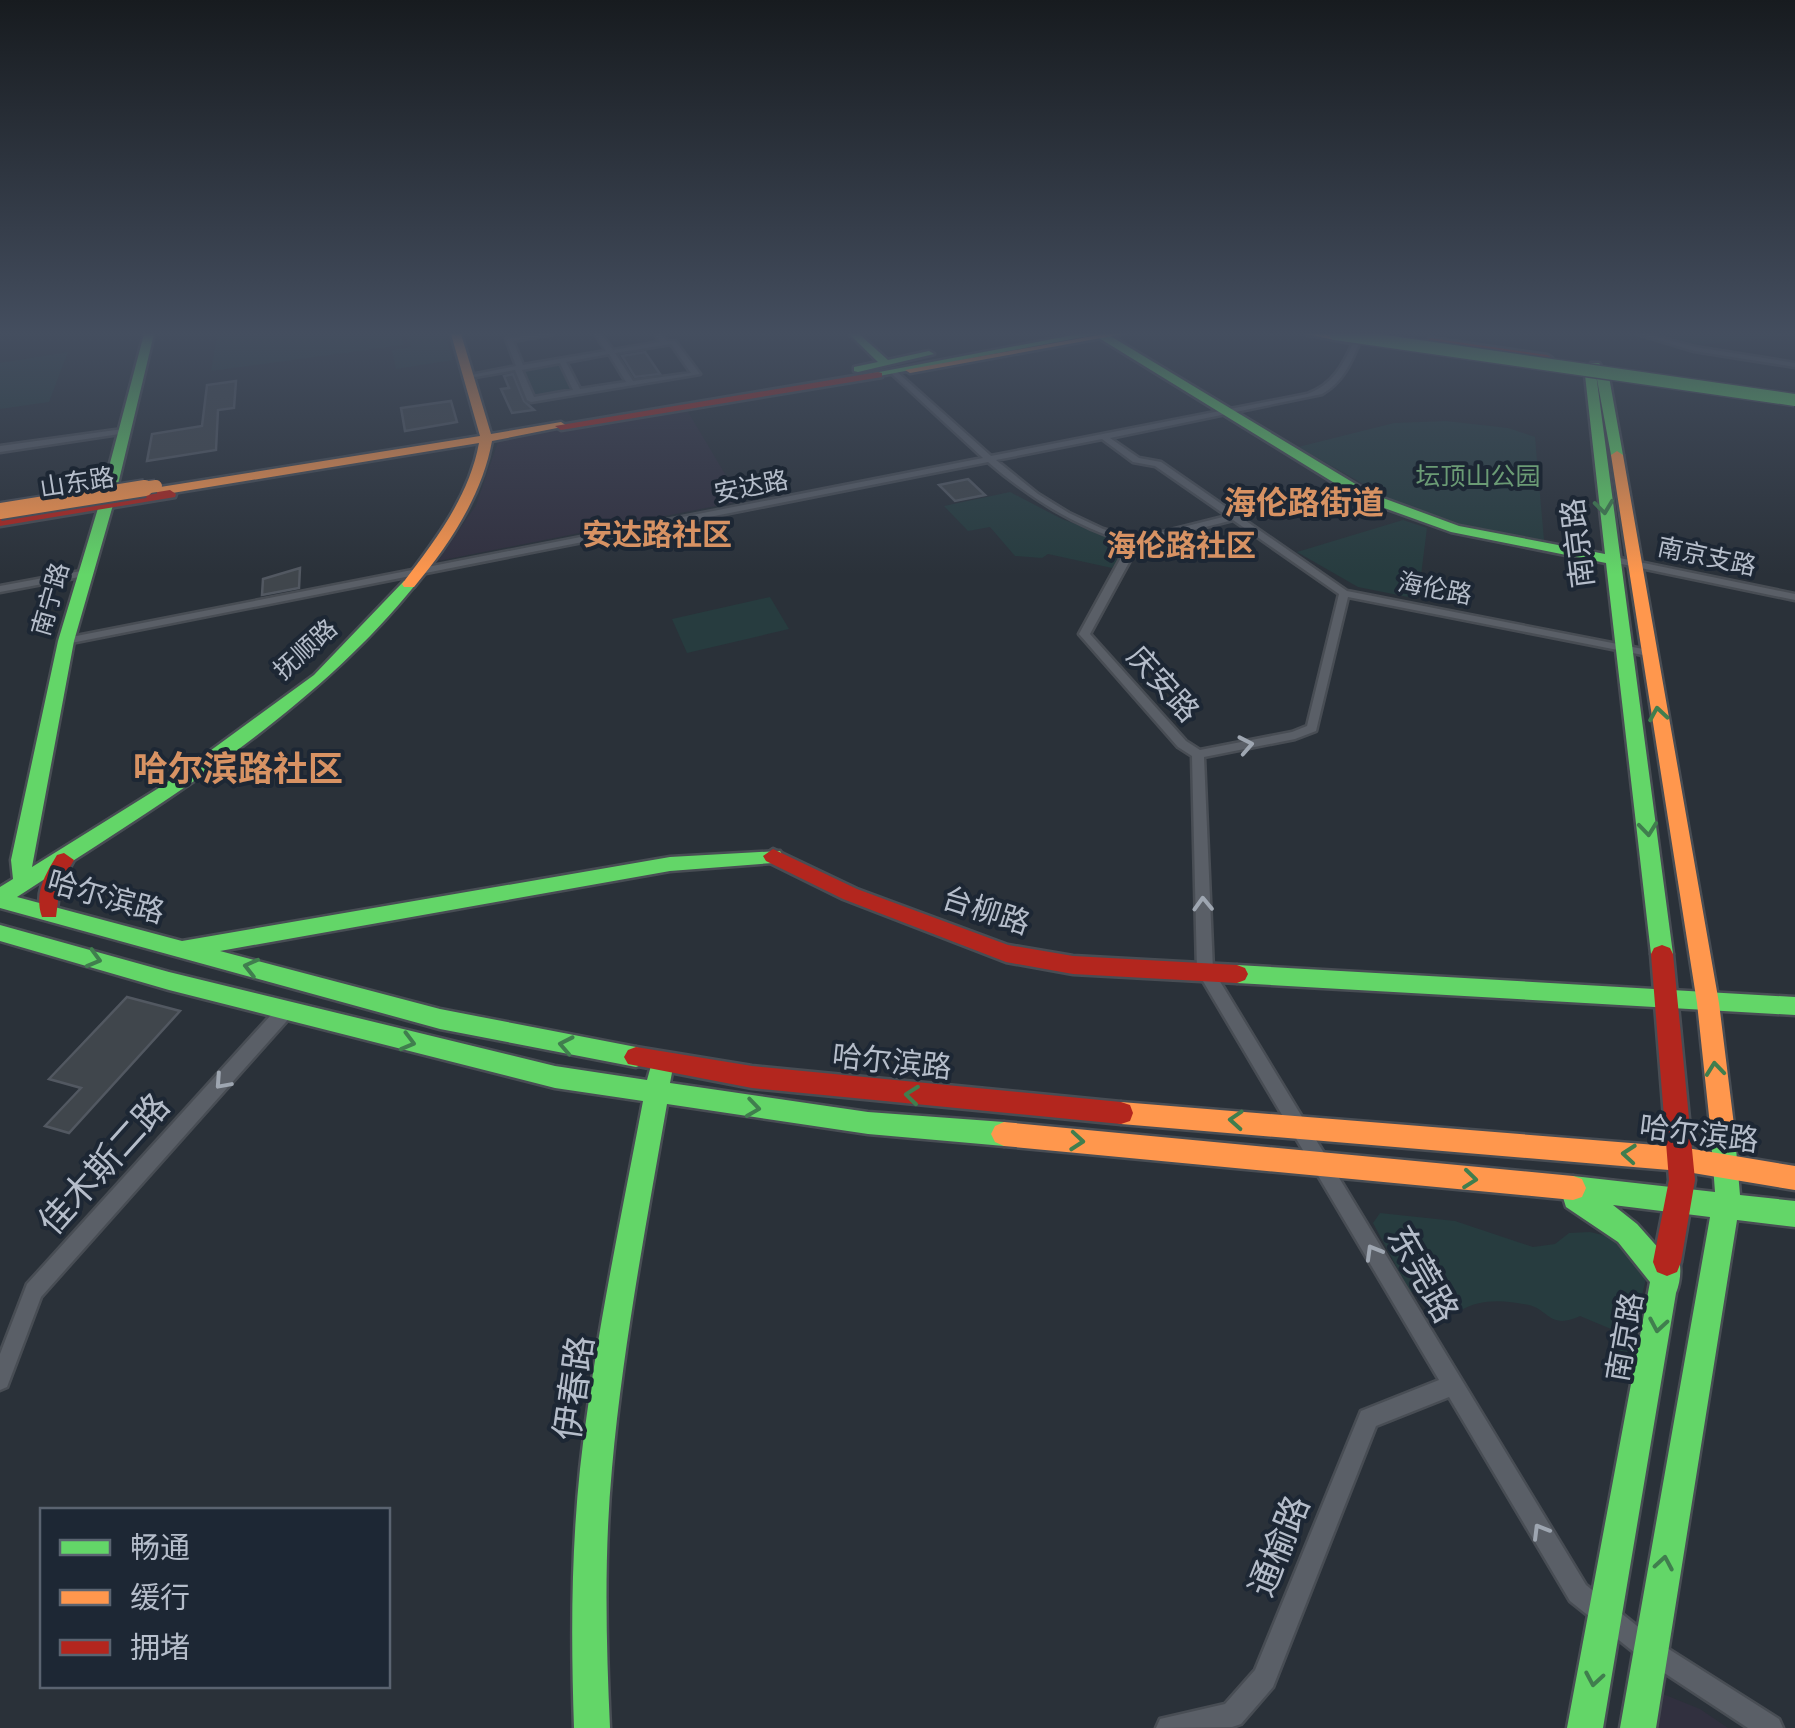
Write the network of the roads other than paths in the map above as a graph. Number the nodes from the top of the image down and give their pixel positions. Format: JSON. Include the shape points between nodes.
{"nodes":[{"id":1,"x":128,"y":415,"type":"edge"},
{"id":2,"x":479,"y":415,"type":"edge"},
{"id":3,"x":605,"y":415,"type":"edge"},
{"id":4,"x":943,"y":415,"type":"edge"},
{"id":5,"x":1217,"y":415,"type":"edge"},
{"id":6,"x":1229,"y":415,"type":"edge"},
{"id":7,"x":1602,"y":415,"type":"edge"},
{"id":8,"x":124,"y":431,"type":"junction"},
{"id":9,"x":485,"y":434,"type":"junction"},
{"id":10,"x":1102,"y":436,"type":"junction"},
{"id":11,"x":458,"y":439,"type":"junction"},
{"id":12,"x":0,"y":449,"type":"edge"},
{"id":13,"x":993,"y":460,"type":"junction"},
{"id":14,"x":108,"y":497,"type":"junction"},
{"id":15,"x":0,"y":514,"type":"edge"},
{"id":16,"x":1234,"y":517,"type":"junction"},
{"id":17,"x":1135,"y":542,"type":"junction"},
{"id":18,"x":1622,"y":561,"type":"junction"},
{"id":19,"x":423,"y":569,"type":"junction"},
{"id":20,"x":86,"y":573,"type":"junction"},
{"id":21,"x":0,"y":589,"type":"edge"},
{"id":22,"x":1344,"y":593,"type":"junction"},
{"id":23,"x":1795,"y":597,"type":"edge"},
{"id":24,"x":66,"y":641,"type":"junction"},
{"id":25,"x":1622,"y":648,"type":"junction"},
{"id":26,"x":1648,"y":653,"type":"junction"},
{"id":27,"x":1198,"y":754,"type":"junction"},
{"id":28,"x":65,"y":858,"type":"junction"},
{"id":29,"x":23,"y":882,"type":"junction"},
{"id":30,"x":0,"y":899,"type":"edge"},
{"id":31,"x":50,"y":911,"type":"junction"},
{"id":32,"x":0,"y":933,"type":"edge"},
{"id":33,"x":179,"y":949,"type":"junction"},
{"id":34,"x":1205,"y":971,"type":"junction"},
{"id":35,"x":1668,"y":1000,"type":"junction"},
{"id":36,"x":1708,"y":1003,"type":"junction"},
{"id":37,"x":1795,"y":1006,"type":"edge"},
{"id":38,"x":287,"y":1009,"type":"junction"},
{"id":39,"x":662,"y":1062,"type":"junction"},
{"id":40,"x":657,"y":1093,"type":"junction"},
{"id":41,"x":1296,"y":1124,"type":"junction"},
{"id":42,"x":1681,"y":1159,"type":"junction"},
{"id":43,"x":1321,"y":1163,"type":"junction"},
{"id":44,"x":1726,"y":1164,"type":"junction"},
{"id":45,"x":1795,"y":1178,"type":"edge"},
{"id":46,"x":1555,"y":1188,"type":"junction"},
{"id":47,"x":1682,"y":1199,"type":"junction"},
{"id":48,"x":1728,"y":1206,"type":"junction"},
{"id":49,"x":1795,"y":1214,"type":"edge"},
{"id":50,"x":1666,"y":1283,"type":"junction"},
{"id":51,"x":0,"y":1380,"type":"edge"},
{"id":52,"x":1451,"y":1386,"type":"junction"},
{"id":53,"x":1604,"y":1617,"type":"junction"},
{"id":54,"x":1648,"y":1649,"type":"junction"},
{"id":55,"x":592,"y":1728,"type":"edge"},
{"id":56,"x":1169,"y":1728,"type":"edge"},
{"id":57,"x":1586,"y":1728,"type":"edge"},
{"id":58,"x":1638,"y":1728,"type":"edge"},
{"id":59,"x":1770,"y":1728,"type":"edge"}],
"edges":[{"from":1,"to":8,"type":"main road","name":"南宁路"},
{"from":2,"to":9,"type":"main road"},
{"from":3,"to":9,"type":"main road","name":"山东路"},
{"from":4,"to":13,"type":"street"},
{"from":5,"to":10,"type":"street","name":"安达路"},
{"from":6,"to":18,"type":"main road","via":[[1402,514]]},
{"from":7,"to":18,"type":"main road","name":"南京路"},
{"from":8,"to":12,"type":"street"},
{"from":8,"to":14,"type":"main road","name":"南宁路"},
{"from":9,"to":11,"type":"main road","name":"山东路"},
{"from":9,"to":19,"type":"main road","name":"抚顺路","via":[[468,495]]},
{"from":10,"to":13,"type":"street","name":"安达路"},
{"from":10,"to":16,"type":"street","name":"海伦路","via":[[1136,460],[1158,464]]},
{"from":11,"to":14,"type":"main road","name":"山东路","via":[[418,438]]},
{"from":11,"to":15,"type":"main road","name":"山东路","bridge":true},
{"from":13,"to":17,"type":"street","via":[[1056,512]]},
{"from":13,"to":19,"type":"street","name":"安达路"},
{"from":14,"to":15,"type":"main road","name":"山东路"},
{"from":14,"to":20,"type":"main road","name":"南宁路"},
{"from":16,"to":17,"type":"street"},
{"from":16,"to":22,"type":"street","name":"海伦路"},
{"from":17,"to":27,"type":"street","name":"庆安路","via":[[1084,634]]},
{"from":18,"to":23,"type":"street","name":"南京支路"},
{"from":18,"to":25,"type":"main road","name":"南京路"},
{"from":18,"to":26,"type":"main road","name":"南京路"},
{"from":19,"to":24,"type":"street","name":"安达路"},
{"from":19,"to":28,"type":"main road","name":"抚顺路","via":[[320,679]]},
{"from":20,"to":21,"type":"street"},
{"from":20,"to":24,"type":"main road","name":"南宁路"},
{"from":22,"to":25,"type":"street","name":"海伦路"},
{"from":27,"to":22,"type":"street","one_way":true,"via":[[1312,728]]},
{"from":24,"to":29,"type":"main road","name":"南宁路","via":[[20,860]]},
{"from":25,"to":26,"type":"street","name":"海伦路"},
{"from":25,"to":35,"type":"main road","name":"南京路","one_way":true},
{"from":36,"to":26,"type":"main road","name":"南京路","one_way":true},
{"from":34,"to":27,"type":"street","name":"东莞路","one_way":true},
{"from":28,"to":29,"type":"main road","name":"抚顺路"},
{"from":28,"to":31,"type":"main road","via":[[50,885]]},
{"from":29,"to":30,"type":"main road","name":"抚顺路"},
{"from":30,"to":31,"type":"main road","name":"哈尔滨路"},
{"from":31,"to":33,"type":"main road","name":"哈尔滨路"},
{"from":32,"to":38,"type":"main road","name":"哈尔滨路","one_way":true},
{"from":33,"to":34,"type":"main road","name":"台柳路","via":[[670,864],[768,854],[850,894],[1006,953]]},
{"from":39,"to":33,"type":"main road","name":"哈尔滨路","one_way":true,"via":[[440,1019]]},
{"from":34,"to":35,"type":"main road","name":"台柳路"},
{"from":34,"to":41,"type":"street","name":"东莞路"},
{"from":35,"to":36,"type":"main road","name":"台柳路"},
{"from":35,"to":42,"type":"main road","name":"南京路"},
{"from":36,"to":37,"type":"main road","name":"台柳路"},
{"from":44,"to":36,"type":"main road","name":"南京路","one_way":true},
{"from":38,"to":40,"type":"main road","name":"哈尔滨路","one_way":true,"via":[[451,1054]]},
{"from":38,"to":51,"type":"street","name":"佳木斯二路","one_way":true,"via":[[34,1291]]},
{"from":39,"to":40,"type":"main road","name":"伊春路"},
{"from":41,"to":39,"type":"main road","name":"哈尔滨路","one_way":true,"via":[[918,1096]]},
{"from":40,"to":43,"type":"main road","name":"哈尔滨路","one_way":true,"via":[[868,1124]]},
{"from":40,"to":55,"type":"main road","name":"伊春路","via":[[593,1499]]},
{"from":42,"to":41,"type":"main road","name":"哈尔滨路","one_way":true},
{"from":41,"to":43,"type":"street","name":"东莞路"},
{"from":42,"to":44,"type":"main road","name":"哈尔滨路"},
{"from":42,"to":47,"type":"main road","name":"南京路"},
{"from":43,"to":46,"type":"main road","name":"哈尔滨路","one_way":true},
{"from":52,"to":43,"type":"street","name":"东莞路","one_way":true},
{"from":44,"to":45,"type":"main road","name":"哈尔滨路"},
{"from":44,"to":48,"type":"main road","name":"南京路"},
{"from":46,"to":47,"type":"main road","name":"哈尔滨路"},
{"from":46,"to":50,"type":"main road","via":[[1617,1218],[1643,1244]]},
{"from":47,"to":48,"type":"main road","name":"哈尔滨路"},
{"from":47,"to":50,"type":"main road","name":"南京路"},
{"from":48,"to":49,"type":"main road","name":"哈尔滨路"},
{"from":54,"to":48,"type":"main road","name":"南京路","one_way":true},
{"from":50,"to":53,"type":"main road","name":"南京路","one_way":true},
{"from":53,"to":52,"type":"street","name":"东莞路","one_way":true,"via":[[1578,1593]]},
{"from":52,"to":56,"type":"street","name":"通榆路","via":[[1368,1418],[1264,1678],[1232,1715]]},
{"from":53,"to":54,"type":"street","name":"东莞路"},
{"from":53,"to":57,"type":"main road","name":"南京路","one_way":true},
{"from":54,"to":58,"type":"main road","name":"南京路"},
{"from":54,"to":59,"type":"street","name":"东莞路"}]}
